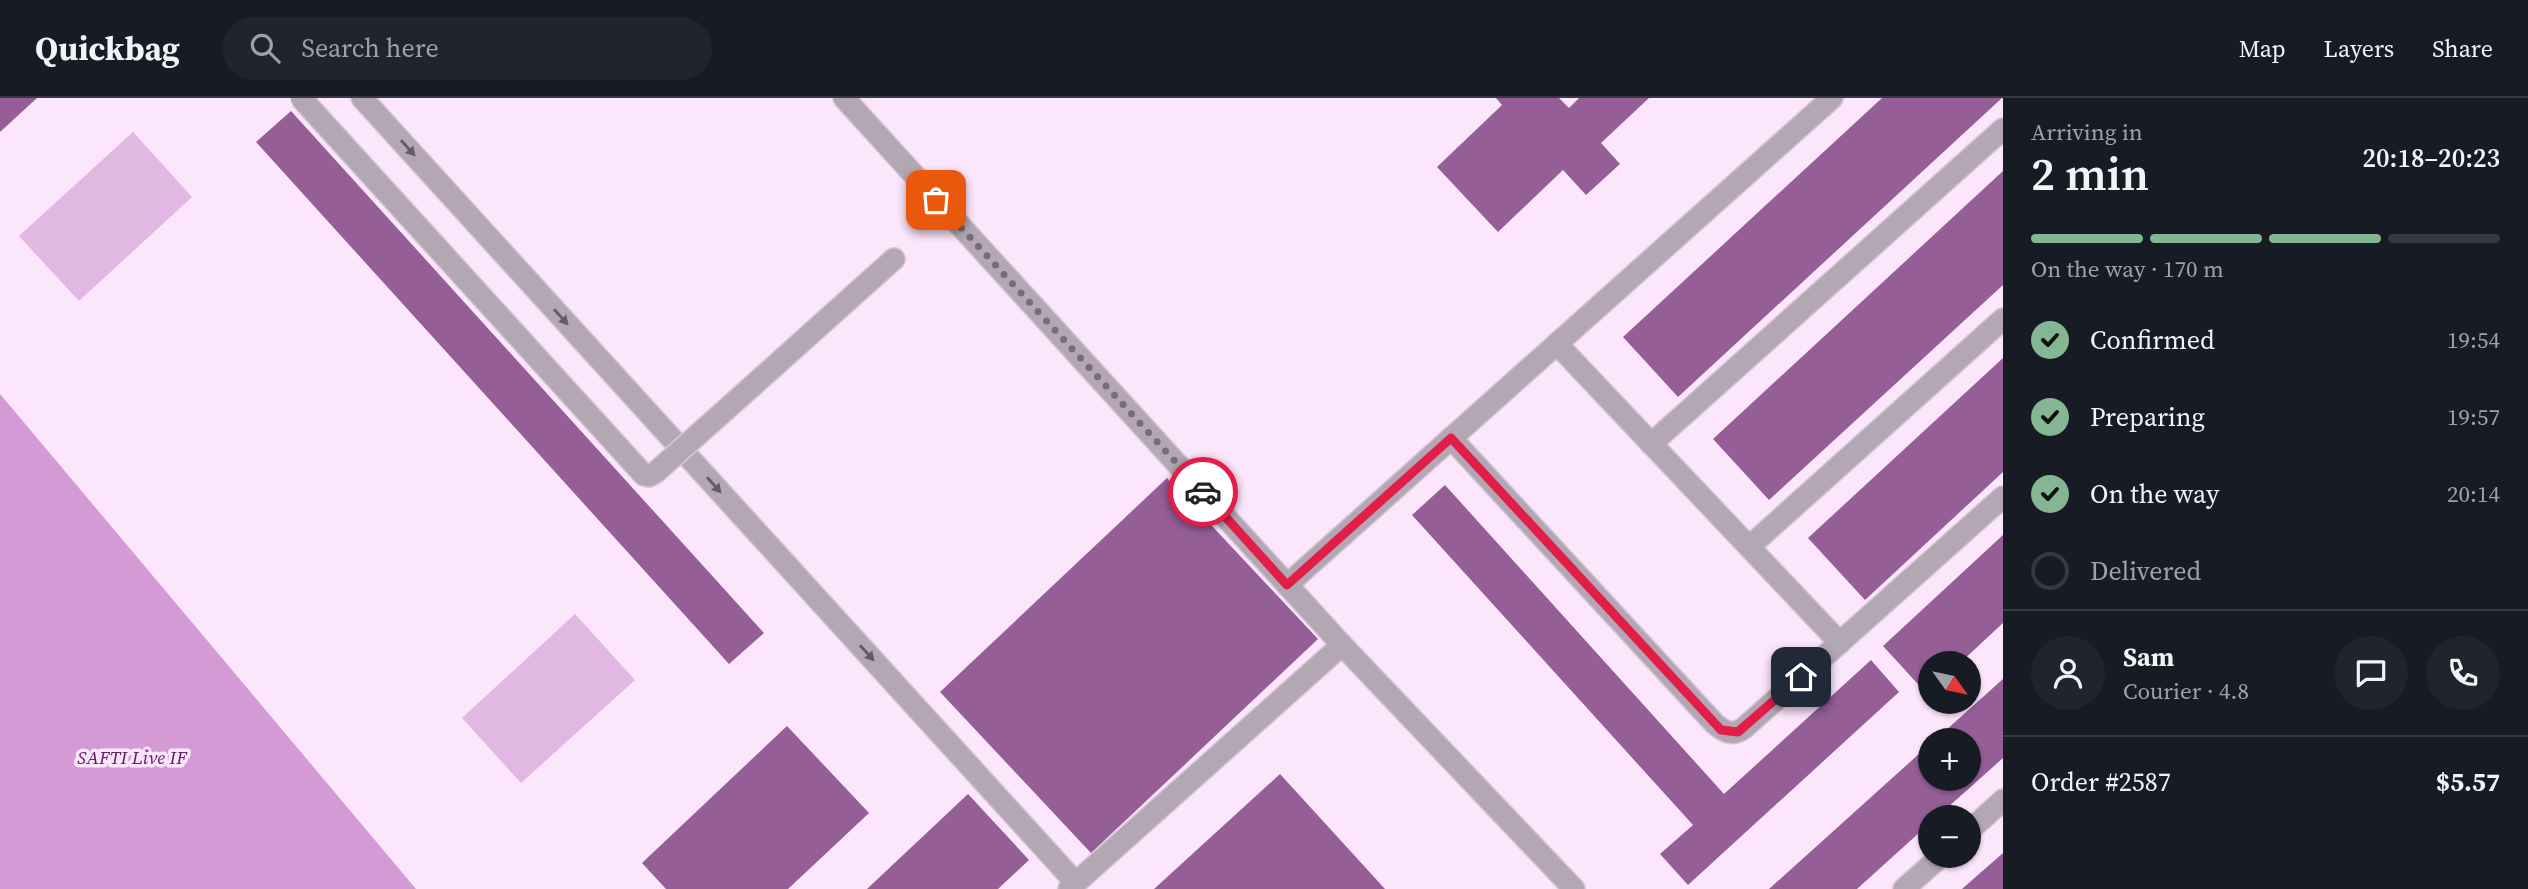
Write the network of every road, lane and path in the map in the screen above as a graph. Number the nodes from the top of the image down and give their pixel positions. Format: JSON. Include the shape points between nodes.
{"nodes":[{"id":1,"x":301,"y":98,"type":"edge"},
{"id":2,"x":362,"y":98,"type":"edge"},
{"id":3,"x":844,"y":98,"type":"edge"},
{"id":4,"x":1832,"y":98,"type":"edge"},
{"id":5,"x":2003,"y":129,"type":"edge"},
{"id":6,"x":894,"y":259,"type":"dead end"},
{"id":7,"x":2003,"y":320,"type":"edge"},
{"id":8,"x":1557,"y":344,"type":"junction"},
{"id":9,"x":1451,"y":438,"type":"junction"},
{"id":10,"x":1651,"y":444,"type":"junction"},
{"id":11,"x":2003,"y":497,"type":"edge"},
{"id":12,"x":1749,"y":547,"type":"junction"},
{"id":13,"x":1287,"y":585,"type":"junction"},
{"id":14,"x":1840,"y":643,"type":"junction"},
{"id":15,"x":1342,"y":645,"type":"junction"},
{"id":16,"x":2003,"y":800,"type":"edge"},
{"id":17,"x":1981,"y":820,"type":"edge"},
{"id":18,"x":1928,"y":868,"type":"edge"},
{"id":19,"x":1072,"y":886,"type":"edge"},
{"id":20,"x":1574,"y":889,"type":"edge"},
{"id":21,"x":1904,"y":889,"type":"edge"}],
"edges":[{"from":1,"to":6,"type":"lane","bridge":true,"via":[[644,475],[656,472]]},
{"from":2,"to":19,"type":"lane","one_way":true},
{"from":3,"to":13,"type":"lane"},
{"from":4,"to":8,"type":"lane"},
{"from":5,"to":10,"type":"lane"},
{"from":7,"to":12,"type":"lane"},
{"from":8,"to":9,"type":"lane"},
{"from":8,"to":10,"type":"lane"},
{"from":9,"to":13,"type":"lane"},
{"from":9,"to":14,"type":"lane","via":[[1721,730],[1733,733],[1744,728]]},
{"from":10,"to":12,"type":"lane"},
{"from":11,"to":14,"type":"lane"},
{"from":12,"to":14,"type":"lane"},
{"from":13,"to":15,"type":"lane"},
{"from":15,"to":19,"type":"lane"},
{"from":15,"to":20,"type":"lane"},
{"from":16,"to":17,"type":"lane"},
{"from":18,"to":21,"type":"lane"}]}
